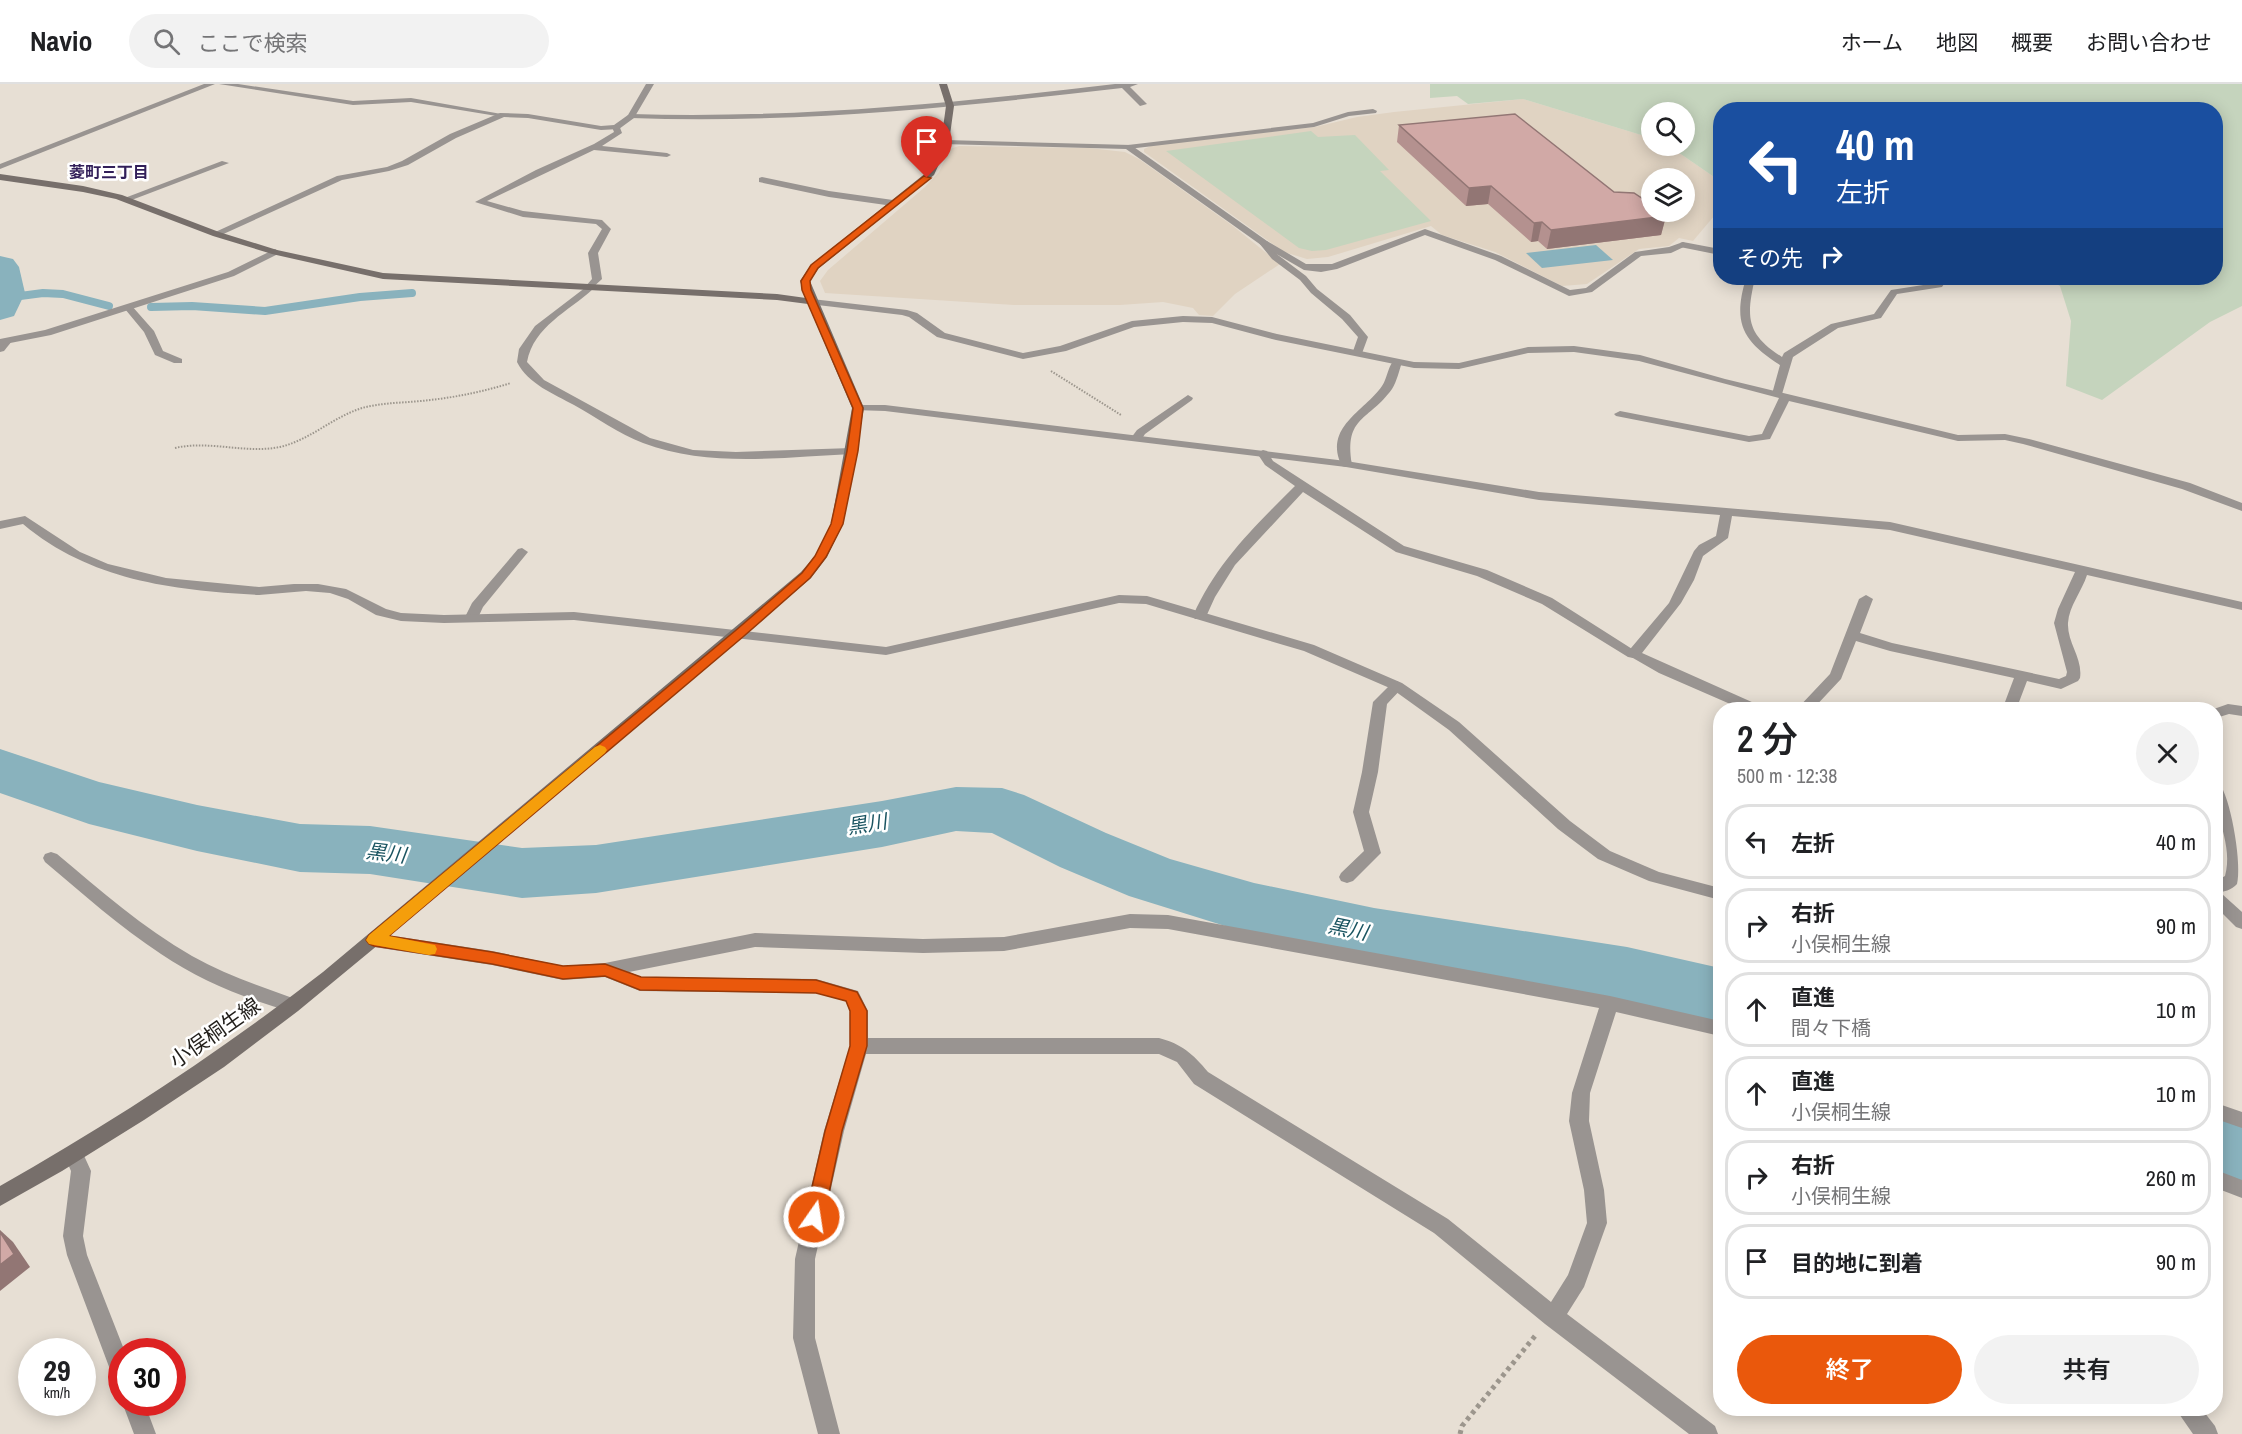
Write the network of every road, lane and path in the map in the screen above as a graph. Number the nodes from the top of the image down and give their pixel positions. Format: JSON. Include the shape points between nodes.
{"nodes":[{"id":1,"x":211,"y":84,"type":"edge"},
{"id":2,"x":223,"y":84,"type":"edge"},
{"id":3,"x":650,"y":84,"type":"edge"},
{"id":4,"x":943,"y":84,"type":"edge"},
{"id":5,"x":1134,"y":84,"type":"edge"},
{"id":6,"x":1124,"y":85,"type":"edge"},
{"id":7,"x":1143,"y":104,"type":"dead end"},
{"id":8,"x":950,"y":106,"type":"junction"},
{"id":9,"x":1373,"y":111,"type":"dead end"},
{"id":10,"x":503,"y":115,"type":"junction"},
{"id":11,"x":632,"y":116,"type":"junction"},
{"id":12,"x":616,"y":127,"type":"junction"},
{"id":13,"x":945,"y":142,"type":"junction"},
{"id":14,"x":1128,"y":147,"type":"junction"},
{"id":15,"x":594,"y":148,"type":"junction"},
{"id":16,"x":667,"y":155,"type":"dead end"},
{"id":17,"x":225,"y":164,"type":"dead end"},
{"id":18,"x":0,"y":167,"type":"edge"},
{"id":19,"x":0,"y":177,"type":"edge"},
{"id":20,"x":762,"y":180,"type":"dead end"},
{"id":21,"x":126,"y":200,"type":"junction"},
{"id":22,"x":893,"y":203,"type":"junction"},
{"id":23,"x":216,"y":234,"type":"junction"},
{"id":24,"x":1264,"y":243,"type":"junction"},
{"id":25,"x":1713,"y":250,"type":"edge"},
{"id":26,"x":275,"y":252,"type":"junction"},
{"id":27,"x":1748,"y":285,"type":"edge"},
{"id":28,"x":1939,"y":285,"type":"edge"},
{"id":29,"x":590,"y":287,"type":"junction"},
{"id":30,"x":812,"y":303,"type":"junction"},
{"id":31,"x":128,"y":307,"type":"junction"},
{"id":32,"x":2,"y":344,"type":"edge"},
{"id":33,"x":1357,"y":354,"type":"junction"},
{"id":34,"x":1029,"y":356,"type":"junction"},
{"id":35,"x":178,"y":361,"type":"dead end"},
{"id":36,"x":1397,"y":362,"type":"junction"},
{"id":37,"x":1786,"y":364,"type":"junction"},
{"id":38,"x":533,"y":377,"type":"junction"},
{"id":39,"x":1781,"y":395,"type":"junction"},
{"id":40,"x":1188,"y":398,"type":"dead end"},
{"id":41,"x":858,"y":408,"type":"junction"},
{"id":42,"x":1620,"y":414,"type":"dead end"},
{"id":43,"x":1146,"y":428,"type":"junction"},
{"id":44,"x":1137,"y":438,"type":"junction"},
{"id":45,"x":175,"y":448,"type":"dead end"},
{"id":46,"x":852,"y":451,"type":"junction"},
{"id":47,"x":1263,"y":453,"type":"junction"},
{"id":48,"x":1346,"y":464,"type":"junction"},
{"id":49,"x":1302,"y":486,"type":"junction"},
{"id":50,"x":2242,"y":507,"type":"edge"},
{"id":51,"x":1726,"y":513,"type":"junction"},
{"id":52,"x":0,"y":525,"type":"edge"},
{"id":53,"x":522,"y":552,"type":"dead end"},
{"id":54,"x":2082,"y":571,"type":"junction"},
{"id":55,"x":1866,"y":599,"type":"dead end"},
{"id":56,"x":2242,"y":606,"type":"edge"},
{"id":57,"x":1200,"y":616,"type":"junction"},
{"id":58,"x":472,"y":617,"type":"junction"},
{"id":59,"x":739,"y":633,"type":"junction"},
{"id":60,"x":1852,"y":635,"type":"junction"},
{"id":61,"x":1633,"y":654,"type":"junction"},
{"id":62,"x":2022,"y":676,"type":"junction"},
{"id":63,"x":1397,"y":686,"type":"junction"},
{"id":64,"x":1739,"y":702,"type":"edge"},
{"id":65,"x":1811,"y":702,"type":"edge"},
{"id":66,"x":2012,"y":702,"type":"edge"},
{"id":67,"x":2223,"y":711,"type":"edge"},
{"id":68,"x":2242,"y":711,"type":"edge"},
{"id":69,"x":2223,"y":806,"type":"edge"},
{"id":70,"x":51,"y":858,"type":"dead end"},
{"id":71,"x":1347,"y":876,"type":"dead end"},
{"id":72,"x":2223,"y":885,"type":"edge"},
{"id":73,"x":1713,"y":892,"type":"edge"},
{"id":74,"x":2223,"y":904,"type":"edge"},
{"id":75,"x":2242,"y":922,"type":"edge"},
{"id":76,"x":374,"y":940,"type":"junction"},
{"id":77,"x":605,"y":970,"type":"junction"},
{"id":78,"x":1610,"y":1004,"type":"junction"},
{"id":79,"x":292,"y":1005,"type":"junction"},
{"id":80,"x":1713,"y":1026,"type":"edge"},
{"id":81,"x":859,"y":1046,"type":"junction"},
{"id":82,"x":2223,"y":1113,"type":"edge"},
{"id":83,"x":2242,"y":1120,"type":"edge"},
{"id":84,"x":74,"y":1155,"type":"junction"},
{"id":85,"x":2223,"y":1182,"type":"edge"},
{"id":86,"x":2242,"y":1189,"type":"edge"},
{"id":87,"x":0,"y":1197,"type":"edge"},
{"id":88,"x":1553,"y":1317,"type":"junction"},
{"id":89,"x":1537,"y":1333,"type":"dead end"},
{"id":90,"x":109,"y":1338,"type":"edge"},
{"id":91,"x":138,"y":1416,"type":"edge"},
{"id":92,"x":2192,"y":1416,"type":"edge"},
{"id":93,"x":145,"y":1434,"type":"edge"},
{"id":94,"x":829,"y":1434,"type":"edge"},
{"id":95,"x":1460,"y":1434,"type":"edge"},
{"id":96,"x":1707,"y":1434,"type":"edge"},
{"id":97,"x":2207,"y":1434,"type":"edge"}],
"edges":[{"from":1,"to":18,"type":"street"},
{"from":2,"to":10,"type":"street","via":[[353,104],[411,100]]},
{"from":3,"to":11,"type":"street"},
{"from":4,"to":8,"type":"main road"},
{"from":5,"to":6,"type":"street"},
{"from":6,"to":7,"type":"street"},
{"from":6,"to":8,"type":"street"},
{"from":8,"to":11,"type":"street","via":[[776,117]]},
{"from":8,"to":13,"type":"main road"},
{"from":9,"to":14,"type":"street","via":[[1314,125]]},
{"from":10,"to":12,"type":"street"},
{"from":10,"to":23,"type":"street","via":[[453,136],[405,163],[340,178]]},
{"from":11,"to":12,"type":"street"},
{"from":12,"to":15,"type":"street","via":[[618,132]]},
{"from":13,"to":14,"type":"street"},
{"from":13,"to":22,"type":"main road","via":[[927,178]]},
{"from":14,"to":24,"type":"street"},
{"from":15,"to":16,"type":"street"},
{"from":15,"to":29,"type":"street","via":[[478,202],[523,214],[599,222],[607,229],[593,253],[597,279]]},
{"from":17,"to":21,"type":"street"},
{"from":19,"to":21,"type":"main road","via":[[83,189]]},
{"from":20,"to":22,"type":"street","via":[[829,195]]},
{"from":21,"to":23,"type":"main road"},
{"from":22,"to":30,"type":"main road","via":[[814,267],[805,281]]},
{"from":23,"to":26,"type":"main road"},
{"from":24,"to":25,"type":"street","via":[[1304,267],[1321,269],[1425,232],[1498,258],[1569,293],[1589,290],[1638,254],[1671,250],[1683,244]]},
{"from":24,"to":33,"type":"street","via":[[1364,337]]},
{"from":26,"to":29,"type":"main road","via":[[383,276]]},
{"from":26,"to":31,"type":"street","via":[[231,274]]},
{"from":27,"to":37,"type":"street","via":[[1742,312],[1745,323],[1759,348]]},
{"from":28,"to":37,"type":"street","via":[[1894,292],[1878,316],[1834,326],[1788,355]]},
{"from":29,"to":30,"type":"main road","via":[[777,297]]},
{"from":29,"to":38,"type":"street","via":[[535,330],[522,356]]},
{"from":30,"to":34,"type":"street","via":[[903,312],[941,335]]},
{"from":30,"to":41,"type":"main road"},
{"from":31,"to":32,"type":"street"},
{"from":31,"to":35,"type":"street","via":[[149,331],[159,352]]},
{"from":33,"to":34,"type":"street","via":[[1222,322],[1189,319],[1131,324],[1062,349]]},
{"from":33,"to":36,"type":"street"},
{"from":34,"to":43,"type":"path","via":[[1036,364]]},
{"from":36,"to":39,"type":"street","via":[[1459,366],[1528,350],[1574,349],[1640,358]]},
{"from":36,"to":48,"type":"street","via":[[1385,391],[1348,425]]},
{"from":37,"to":39,"type":"street"},
{"from":38,"to":45,"type":"path","via":[[448,398],[364,407],[279,448],[245,450],[188,443]]},
{"from":38,"to":46,"type":"street","via":[[646,440],[693,453]]},
{"from":39,"to":42,"type":"street","via":[[1766,437],[1760,440]]},
{"from":39,"to":50,"type":"street","via":[[1958,438],[2005,437],[2025,441],[2186,486]]},
{"from":40,"to":43,"type":"street"},
{"from":41,"to":44,"type":"street"},
{"from":41,"to":46,"type":"main road"},
{"from":43,"to":44,"type":"street"},
{"from":44,"to":47,"type":"street"},
{"from":46,"to":59,"type":"main road","via":[[837,524],[821,557],[806,575]]},
{"from":47,"to":48,"type":"street"},
{"from":47,"to":49,"type":"street","via":[[1269,463]]},
{"from":48,"to":51,"type":"street","via":[[1539,496]]},
{"from":49,"to":57,"type":"street","via":[[1238,551]]},
{"from":49,"to":61,"type":"street","via":[[1400,549],[1482,573],[1536,596]]},
{"from":51,"to":54,"type":"street","via":[[1890,526]]},
{"from":51,"to":61,"type":"street","via":[[1726,532],[1697,555],[1675,604]]},
{"from":52,"to":58,"type":"street","via":[[25,520],[53,543],[122,573],[152,581],[259,591],[320,586],[354,597],[381,614]]},
{"from":53,"to":58,"type":"street"},
{"from":54,"to":56,"type":"street"},
{"from":54,"to":62,"type":"street","via":[[2061,622],[2062,638],[2075,672],[2073,678],[2061,684]]},
{"from":55,"to":60,"type":"street"},
{"from":57,"to":59,"type":"street","via":[[1147,600],[1119,599],[886,651],[787,642]]},
{"from":57,"to":63,"type":"street","via":[[1309,648]]},
{"from":58,"to":59,"type":"street","via":[[575,616]]},
{"from":59,"to":76,"type":"main road","name":"小俣桐生線"},
{"from":60,"to":62,"type":"street"},
{"from":60,"to":65,"type":"street","via":[[1836,676]]},
{"from":61,"to":64,"type":"street"},
{"from":62,"to":66,"type":"street"},
{"from":63,"to":71,"type":"street","via":[[1380,702],[1361,812],[1373,854]]},
{"from":63,"to":73,"type":"street","via":[[1454,726],[1564,825],[1604,855],[1655,877]]},
{"from":67,"to":68,"type":"street"},
{"from":69,"to":72,"type":"street","via":[[2241,846],[2235,876]]},
{"from":70,"to":79,"type":"street","via":[[122,916],[186,961]]},
{"from":74,"to":75,"type":"street"},
{"from":76,"to":77,"type":"street","via":[[563,973]]},
{"from":76,"to":79,"type":"main road","name":"小俣桐生線"},
{"from":77,"to":78,"type":"street","via":[[755,940],[922,946],[1004,944],[1149,921]]},
{"from":77,"to":81,"type":"street","via":[[640,984],[816,986],[852,996],[859,1011]]},
{"from":78,"to":80,"type":"street"},
{"from":78,"to":88,"type":"street","via":[[1581,1093],[1579,1121],[1597,1223],[1577,1280]]},
{"from":79,"to":84,"type":"main road","name":"小俣桐生線","via":[[218,1060]]},
{"from":81,"to":88,"type":"street","via":[[1173,1049],[1183,1054],[1201,1078],[1441,1226]]},
{"from":81,"to":94,"type":"street","via":[[834,1131],[805,1259],[804,1338]]},
{"from":82,"to":83,"type":"street"},
{"from":84,"to":87,"type":"main road","name":"小俣桐生線"},
{"from":84,"to":90,"type":"street","via":[[81,1171],[73,1236]]},
{"from":85,"to":86,"type":"street"},
{"from":88,"to":96,"type":"street"},
{"from":89,"to":95,"type":"path","via":[[1462,1426]]},
{"from":91,"to":93,"type":"street"},
{"from":92,"to":97,"type":"street"}]}
